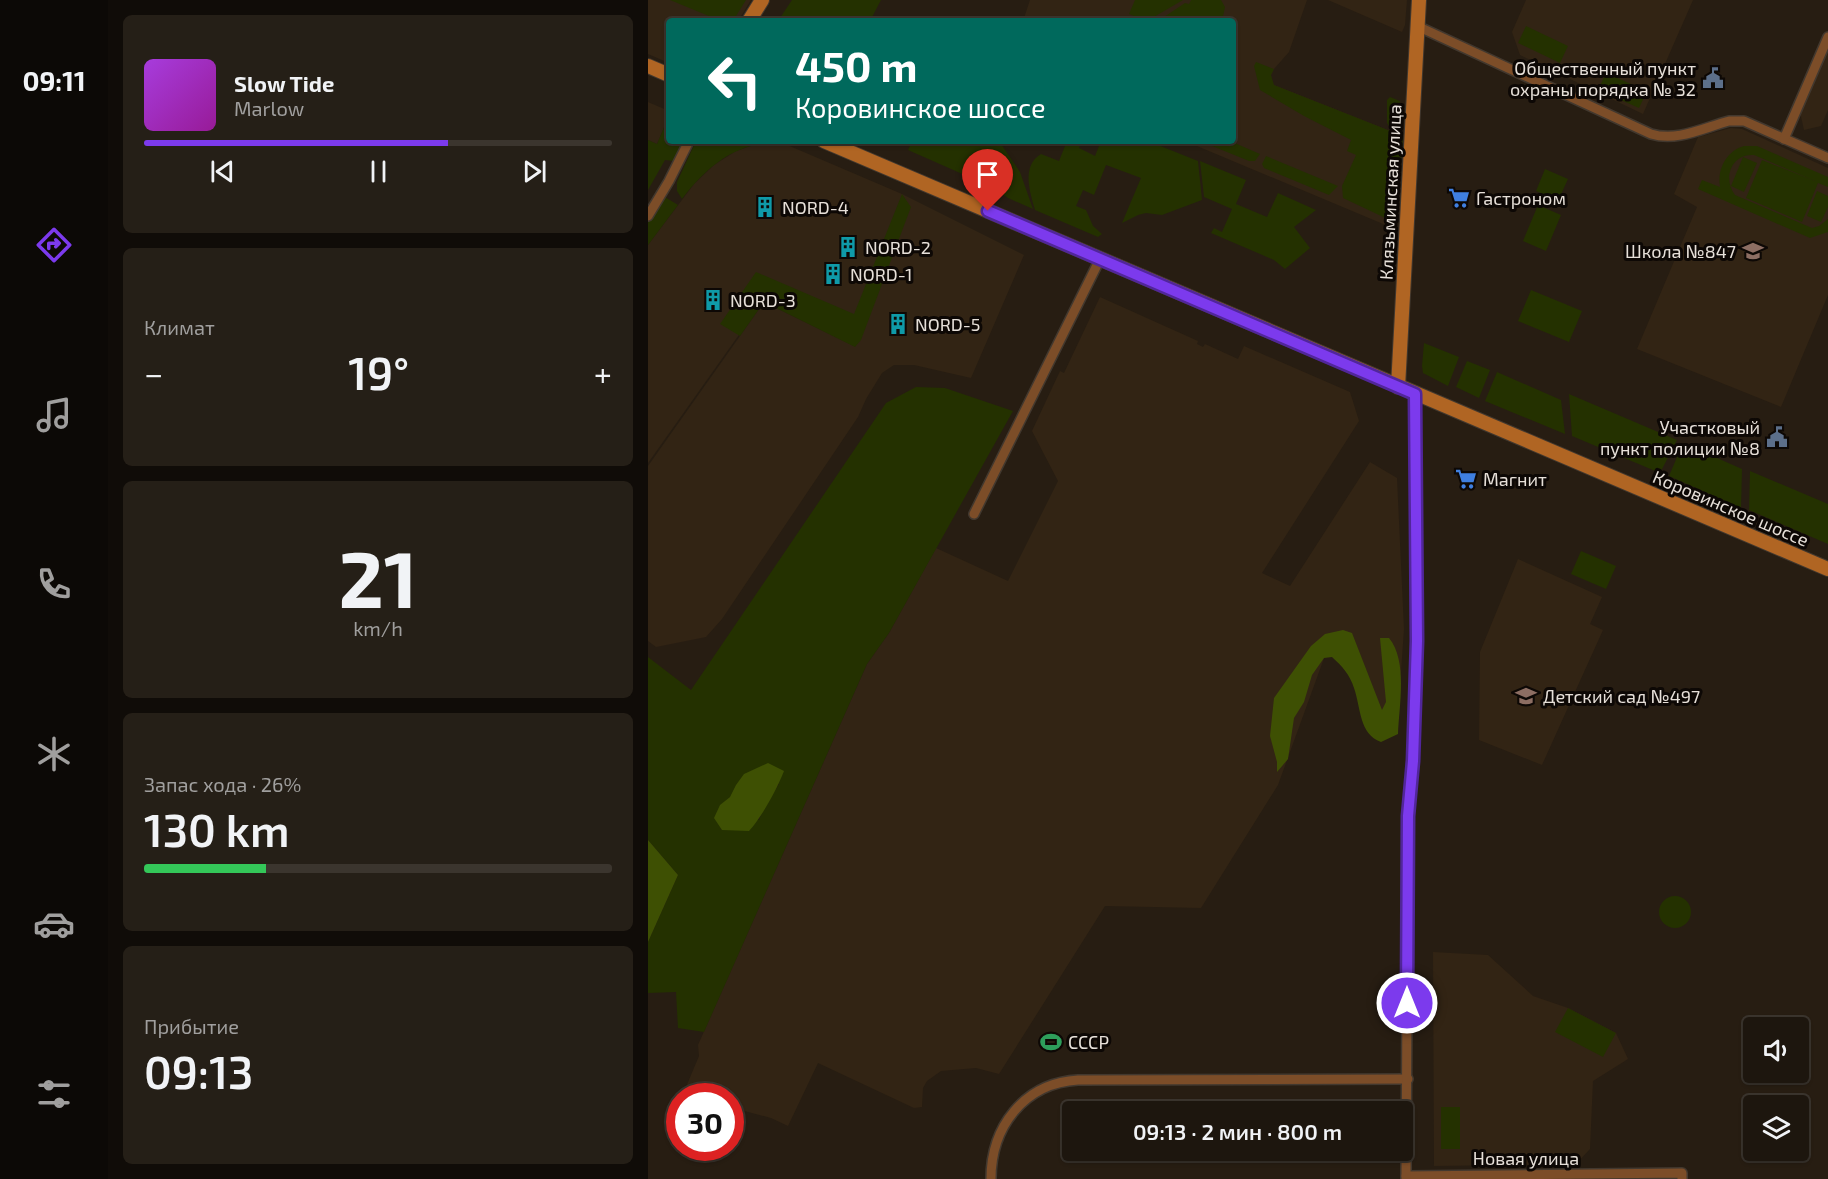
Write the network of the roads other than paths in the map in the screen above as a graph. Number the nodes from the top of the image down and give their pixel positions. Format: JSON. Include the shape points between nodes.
{"nodes":[{"id":1,"x":762,"y":0,"type":"edge"},
{"id":2,"x":1419,"y":0,"type":"edge"},
{"id":3,"x":751,"y":18,"type":"edge"},
{"id":4,"x":1418,"y":26,"type":"junction"},
{"id":5,"x":1828,"y":38,"type":"edge"},
{"id":6,"x":648,"y":66,"type":"edge"},
{"id":7,"x":666,"y":74,"type":"edge"},
{"id":8,"x":1784,"y":139,"type":"junction"},
{"id":9,"x":687,"y":144,"type":"edge"},
{"id":10,"x":831,"y":144,"type":"edge"},
{"id":11,"x":1828,"y":158,"type":"edge"},
{"id":12,"x":648,"y":216,"type":"edge"},
{"id":13,"x":1100,"y":259,"type":"junction"},
{"id":14,"x":1398,"y":387,"type":"junction"},
{"id":15,"x":1415,"y":394,"type":"junction"},
{"id":16,"x":974,"y":514,"type":"dead end"},
{"id":17,"x":1828,"y":568,"type":"edge"},
{"id":18,"x":1408,"y":1079,"type":"junction"},
{"id":19,"x":1682,"y":1176,"type":"edge"},
{"id":20,"x":1406,"y":1177,"type":"edge"},
{"id":21,"x":1646,"y":1177,"type":"edge"},
{"id":22,"x":992,"y":1179,"type":"edge"}],
"edges":[{"from":1,"to":3,"type":"main road"},
{"from":2,"to":4,"type":"main road","name":"Клязьминская улица"},
{"from":4,"to":8,"type":"street","via":[[1659,136],[1682,135],[1737,120]]},
{"from":4,"to":14,"type":"main road","name":"Клязьминская улица"},
{"from":5,"to":8,"type":"street"},
{"from":6,"to":7,"type":"main road"},
{"from":8,"to":11,"type":"street"},
{"from":9,"to":12,"type":"street"},
{"from":10,"to":13,"type":"main road","name":"Коровинское шоссе"},
{"from":13,"to":14,"type":"main road","name":"Коровинское шоссе"},
{"from":13,"to":16,"type":"street"},
{"from":14,"to":15,"type":"main road","name":"Коровинское шоссе"},
{"from":15,"to":17,"type":"main road","name":"Коровинское шоссе"},
{"from":15,"to":18,"type":"street","via":[[1417,641],[1408,816]]},
{"from":18,"to":20,"type":"street"},
{"from":18,"to":22,"type":"street","via":[[1078,1080],[1053,1084],[1022,1103],[1007,1120],[994,1149]]},
{"from":19,"to":21,"type":"street","name":"Новая улица"},
{"from":20,"to":21,"type":"street","name":"Новая улица"}]}
